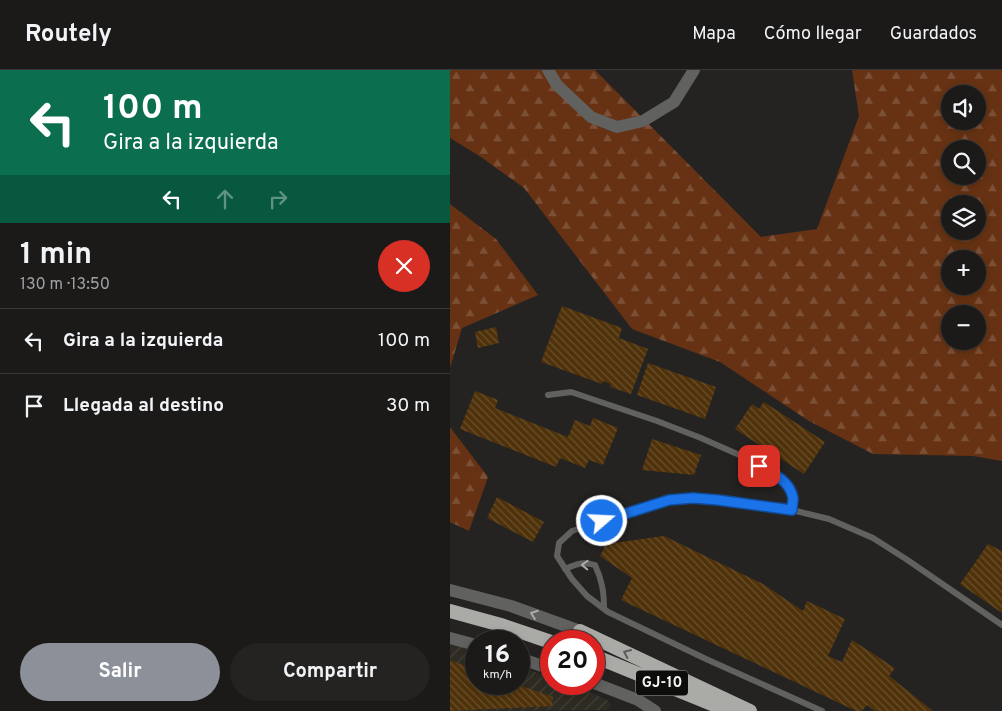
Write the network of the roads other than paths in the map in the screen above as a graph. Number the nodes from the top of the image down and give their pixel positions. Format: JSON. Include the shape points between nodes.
{"nodes":[{"id":1,"x":548,"y":70,"type":"edge"},
{"id":2,"x":694,"y":70,"type":"edge"},
{"id":3,"x":548,"y":395,"type":"dead end"},
{"id":4,"x":792,"y":510,"type":"junction"},
{"id":5,"x":565,"y":569,"type":"junction"},
{"id":6,"x":450,"y":590,"type":"edge"},
{"id":7,"x":604,"y":609,"type":"junction"},
{"id":8,"x":450,"y":612,"type":"edge"},
{"id":9,"x":1002,"y":625,"type":"edge"},
{"id":10,"x":577,"y":630,"type":"edge"},
{"id":11,"x":450,"y":638,"type":"edge"},
{"id":12,"x":540,"y":638,"type":"edge"},
{"id":13,"x":465,"y":642,"type":"edge"},
{"id":14,"x":605,"y":643,"type":"edge"},
{"id":15,"x":605,"y":660,"type":"edge"},
{"id":16,"x":605,"y":687,"type":"edge"},
{"id":17,"x":655,"y":711,"type":"edge"},
{"id":18,"x":729,"y":711,"type":"edge"},
{"id":19,"x":750,"y":711,"type":"edge"},
{"id":20,"x":822,"y":711,"type":"edge"}],
"edges":[{"from":1,"to":2,"type":"street","via":[[557,85],[591,117],[617,127],[643,121],[674,102]]},
{"from":3,"to":4,"type":"lane","via":[[571,392],[701,438],[744,457],[783,481],[793,498]]},
{"from":4,"to":5,"type":"lane","via":[[718,500],[669,500],[572,531],[559,543],[557,556]]},
{"from":4,"to":9,"type":"lane","via":[[829,519],[873,538]]},
{"from":5,"to":7,"type":"lane","via":[[586,596]]},
{"from":7,"to":5,"type":"lane","one_way":true,"via":[[601,577],[595,565],[575,564]]},
{"from":10,"to":6,"type":"street","one_way":true,"via":[[511,606]]},
{"from":7,"to":20,"type":"lane"},
{"from":8,"to":12,"type":"highway"},
{"from":11,"to":13,"type":"street"},
{"from":19,"to":14,"type":"highway","one_way":true},
{"from":15,"to":18,"type":"highway","number":"GJ-10"},
{"from":16,"to":17,"type":"street","via":[[638,700]]}]}
